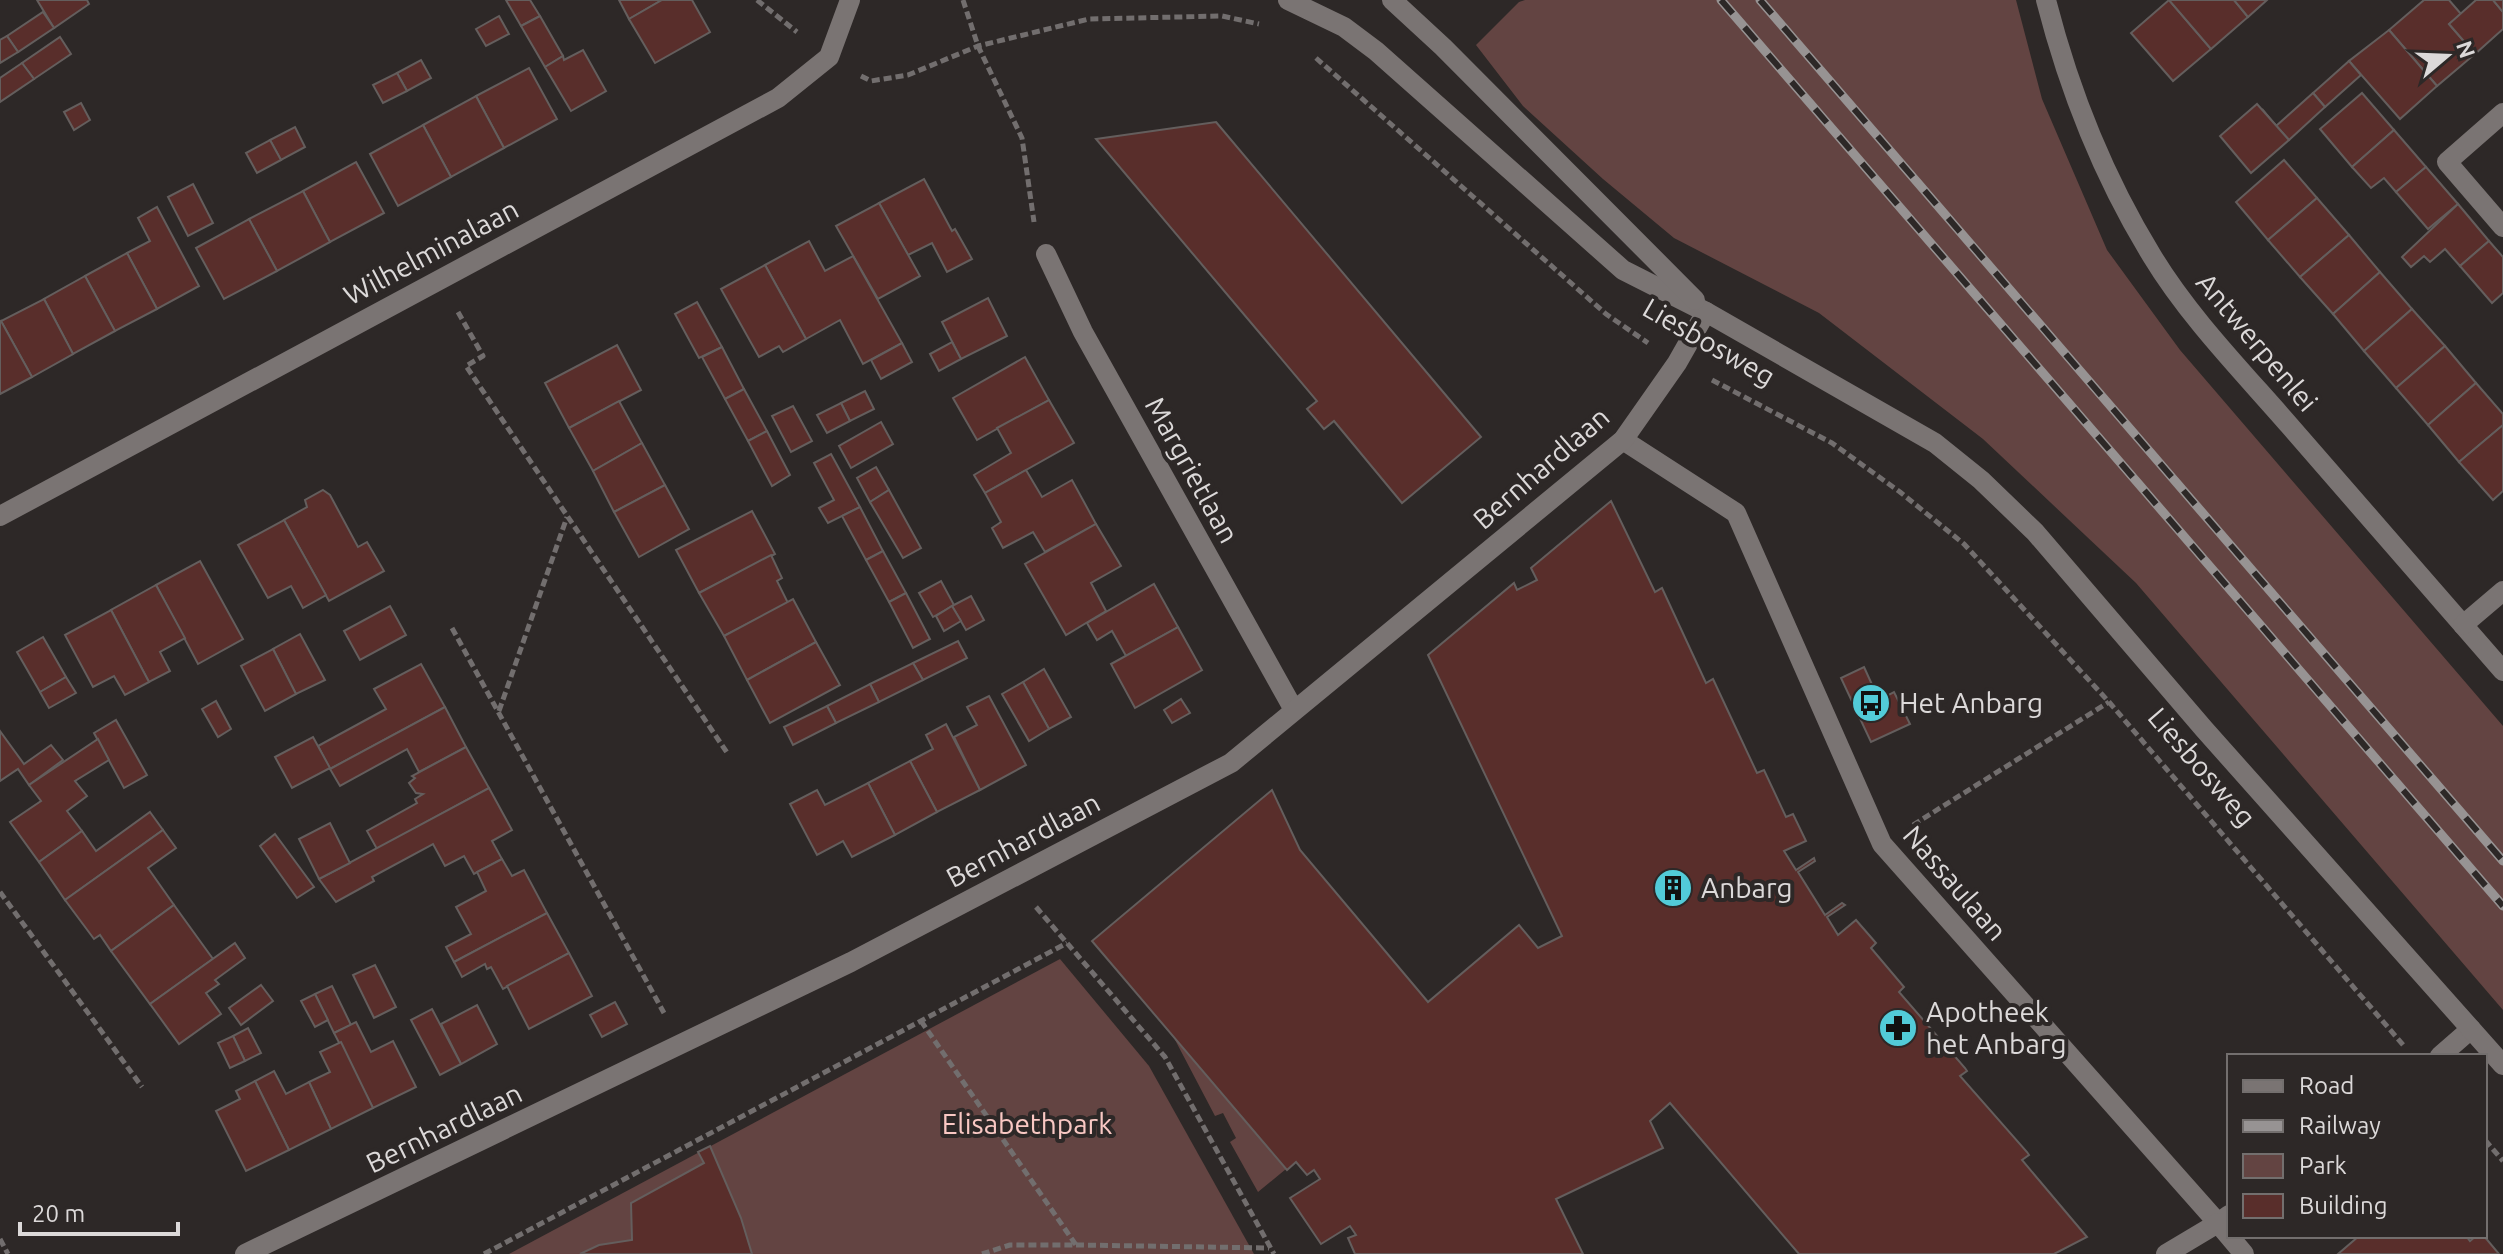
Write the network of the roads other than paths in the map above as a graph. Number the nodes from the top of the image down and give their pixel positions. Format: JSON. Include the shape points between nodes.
{"nodes":[{"id":1,"x":850,"y":0,"type":"edge"},
{"id":2,"x":1288,"y":0,"type":"edge"},
{"id":3,"x":1392,"y":0,"type":"edge"},
{"id":4,"x":2046,"y":0,"type":"edge"},
{"id":5,"x":2503,"y":113,"type":"edge"},
{"id":6,"x":2503,"y":227,"type":"edge"},
{"id":7,"x":1046,"y":254,"type":"road end"},
{"id":8,"x":1706,"y":312,"type":"junction"},
{"id":9,"x":1623,"y":440,"type":"junction"},
{"id":10,"x":0,"y":516,"type":"edge"},
{"id":11,"x":2503,"y":591,"type":"edge"},
{"id":12,"x":2463,"y":625,"type":"junction"},
{"id":13,"x":2503,"y":671,"type":"edge"},
{"id":14,"x":1294,"y":710,"type":"junction"},
{"id":15,"x":2471,"y":1029,"type":"junction"},
{"id":16,"x":2442,"y":1054,"type":"edge"},
{"id":17,"x":2503,"y":1065,"type":"edge"},
{"id":18,"x":2224,"y":1219,"type":"edge"},
{"id":19,"x":245,"y":1254,"type":"edge"},
{"id":20,"x":2166,"y":1254,"type":"edge"}],
"edges":[{"from":1,"to":10,"type":"street","name":"Wilhelminalaan","via":[[829,57],[778,98]]},
{"from":2,"to":8,"type":"street","name":"Liesbosweg","via":[[1344,27],[1376,51],[1623,270]]},
{"from":3,"to":8,"type":"street","name":"Liesbosweg"},
{"from":4,"to":12,"type":"street","name":"Antwerpenlei","via":[[2086,128],[2153,259],[2213,338]]},
{"from":5,"to":6,"type":"street","via":[[2447,162]]},
{"from":7,"to":14,"type":"street","name":"Margrietlaan","via":[[1083,332]]},
{"from":8,"to":9,"type":"street","name":"Bernhardlaan"},
{"from":8,"to":15,"type":"street","name":"Liesbosweg","via":[[1935,443],[1981,480],[2035,532]]},
{"from":9,"to":14,"type":"street","name":"Bernhardlaan"},
{"from":9,"to":18,"type":"street","name":"Nassaulaan","via":[[1736,513],[1882,844]]},
{"from":11,"to":12,"type":"street"},
{"from":12,"to":13,"type":"street","name":"Antwerpenlei"},
{"from":14,"to":19,"type":"street","name":"Bernhardlaan","via":[[1231,763],[851,962]]},
{"from":15,"to":16,"type":"street"},
{"from":15,"to":17,"type":"street","name":"Liesbosweg"},
{"from":18,"to":20,"type":"street"}]}
